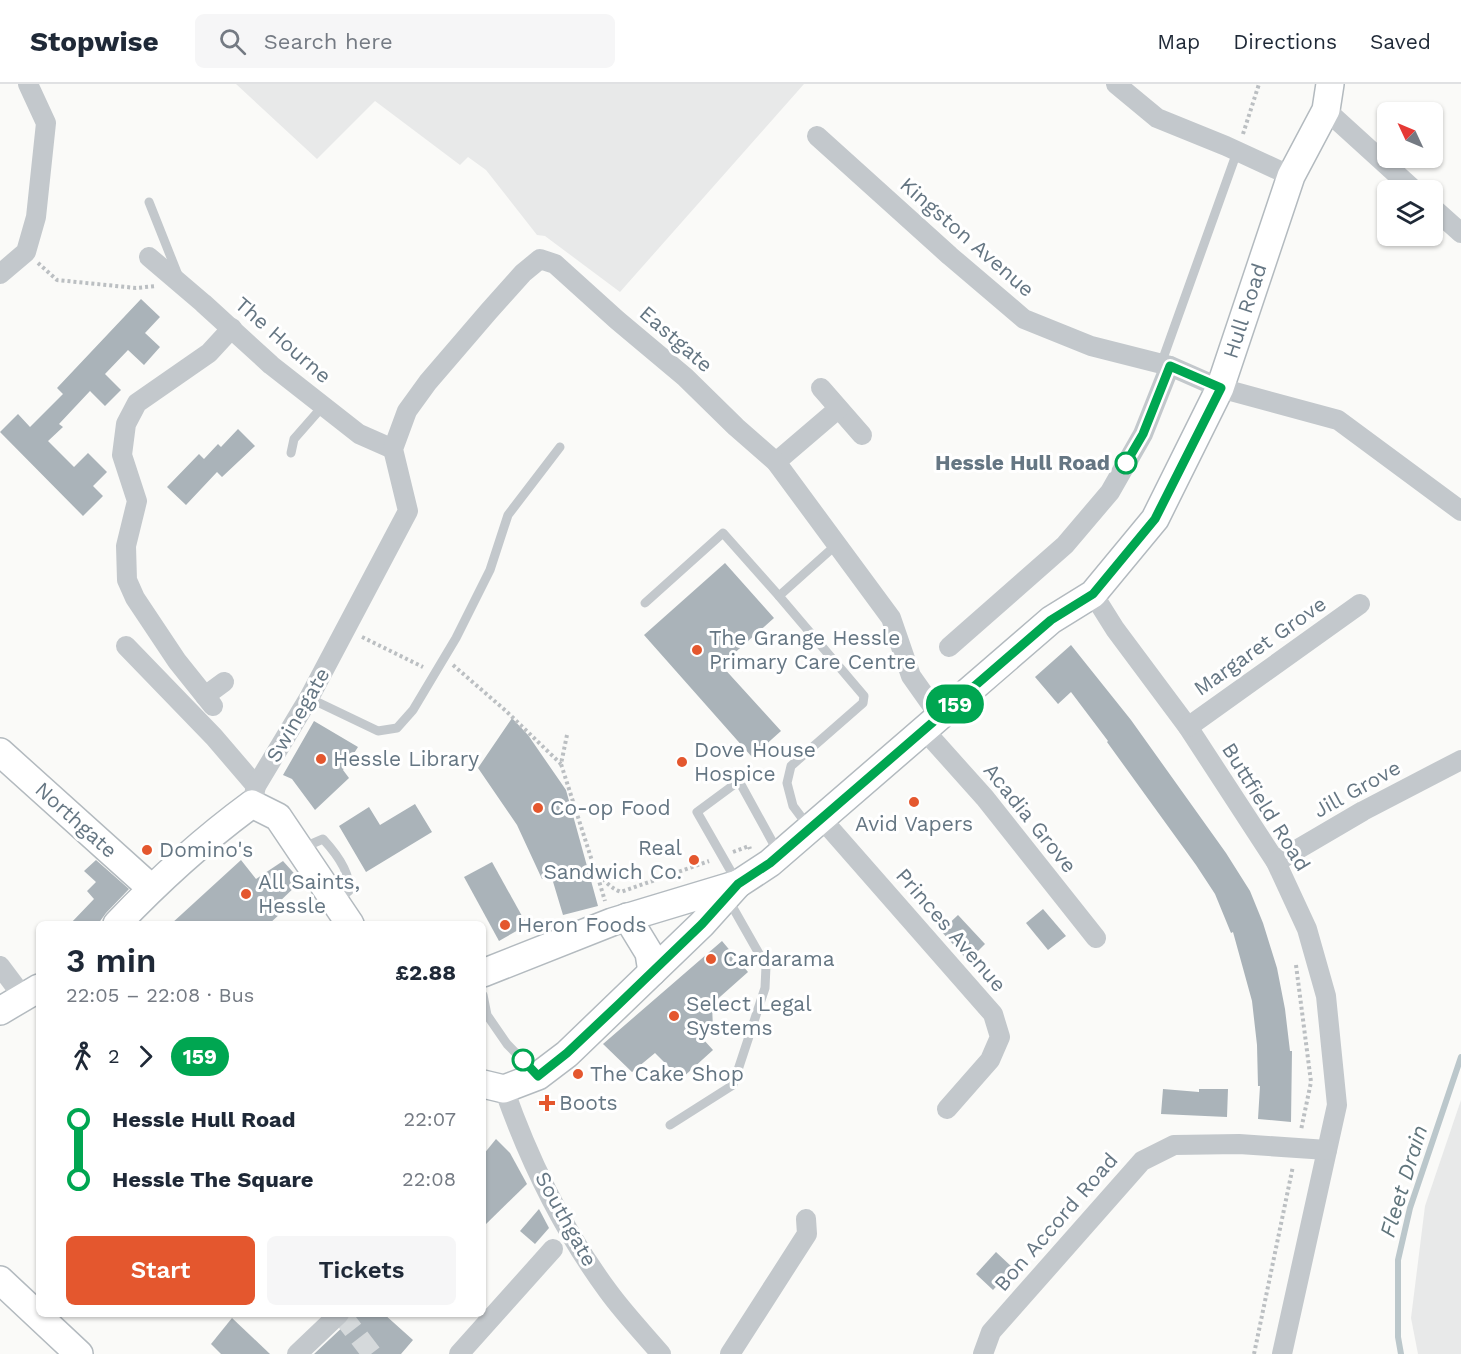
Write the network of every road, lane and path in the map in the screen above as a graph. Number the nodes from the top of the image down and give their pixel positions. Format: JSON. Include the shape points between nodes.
{"nodes":[{"id":1,"x":28,"y":84,"type":"edge"},
{"id":2,"x":1116,"y":84,"type":"edge"},
{"id":3,"x":1259,"y":84,"type":"edge"},
{"id":4,"x":1328,"y":97,"type":"edge"},
{"id":5,"x":817,"y":135,"type":"dead end"},
{"id":6,"x":1237,"y":152,"type":"junction"},
{"id":7,"x":1291,"y":176,"type":"junction"},
{"id":8,"x":1405,"y":180,"type":"edge"},
{"id":9,"x":149,"y":202,"type":"dead end"},
{"id":10,"x":1443,"y":217,"type":"edge"},
{"id":11,"x":1461,"y":233,"type":"edge"},
{"id":12,"x":26,"y":252,"type":"junction"},
{"id":13,"x":149,"y":257,"type":"dead end"},
{"id":14,"x":0,"y":274,"type":"edge"},
{"id":15,"x":180,"y":283,"type":"junction"},
{"id":16,"x":232,"y":328,"type":"junction"},
{"id":17,"x":1165,"y":365,"type":"junction"},
{"id":18,"x":821,"y":388,"type":"dead end"},
{"id":19,"x":1221,"y":388,"type":"junction"},
{"id":20,"x":323,"y":406,"type":"junction"},
{"id":21,"x":838,"y":409,"type":"junction"},
{"id":22,"x":862,"y":435,"type":"dead end"},
{"id":23,"x":560,"y":447,"type":"dead end"},
{"id":24,"x":393,"y":449,"type":"junction"},
{"id":25,"x":291,"y":453,"type":"dead end"},
{"id":26,"x":776,"y":462,"type":"junction"},
{"id":27,"x":1461,"y":511,"type":"edge"},
{"id":28,"x":836,"y":544,"type":"junction"},
{"id":29,"x":1093,"y":594,"type":"junction"},
{"id":30,"x":779,"y":596,"type":"junction"},
{"id":31,"x":645,"y":603,"type":"dead end"},
{"id":32,"x":1360,"y":604,"type":"dead end"},
{"id":33,"x":346,"y":630,"type":"junction"},
{"id":34,"x":126,"y":646,"type":"dead end"},
{"id":35,"x":949,"y":647,"type":"dead end"},
{"id":36,"x":444,"y":658,"type":"junction"},
{"id":37,"x":224,"y":682,"type":"dead end"},
{"id":38,"x":309,"y":698,"type":"junction"},
{"id":39,"x":932,"y":724,"type":"junction"},
{"id":40,"x":1188,"y":727,"type":"junction"},
{"id":41,"x":567,"y":735,"type":"dead end"},
{"id":42,"x":0,"y":752,"type":"edge"},
{"id":43,"x":1461,"y":760,"type":"edge"},
{"id":44,"x":561,"y":764,"type":"junction"},
{"id":45,"x":254,"y":795,"type":"junction"},
{"id":46,"x":815,"y":823,"type":"junction"},
{"id":47,"x":779,"y":855,"type":"junction"},
{"id":48,"x":1276,"y":862,"type":"junction"},
{"id":49,"x":151,"y":888,"type":"junction"},
{"id":50,"x":732,"y":891,"type":"junction"},
{"id":51,"x":620,"y":919,"type":"junction"},
{"id":52,"x":120,"y":921,"type":"edge"},
{"id":53,"x":349,"y":921,"type":"edge"},
{"id":54,"x":1096,"y":938,"type":"dead end"},
{"id":55,"x":0,"y":966,"type":"edge"},
{"id":56,"x":486,"y":972,"type":"edge"},
{"id":57,"x":652,"y":972,"type":"junction"},
{"id":58,"x":31,"y":993,"type":"edge"},
{"id":59,"x":486,"y":1010,"type":"edge"},
{"id":60,"x":0,"y":1011,"type":"edge"},
{"id":61,"x":538,"y":1076,"type":"junction"},
{"id":62,"x":494,"y":1087,"type":"edge"},
{"id":63,"x":947,"y":1109,"type":"dead end"},
{"id":64,"x":670,"y":1125,"type":"dead end"},
{"id":65,"x":1327,"y":1150,"type":"junction"},
{"id":66,"x":806,"y":1219,"type":"dead end"},
{"id":67,"x":553,"y":1249,"type":"dead end"},
{"id":68,"x":0,"y":1280,"type":"edge"},
{"id":69,"x":36,"y":1314,"type":"edge"},
{"id":70,"x":40,"y":1317,"type":"edge"},
{"id":71,"x":334,"y":1317,"type":"edge"},
{"id":72,"x":79,"y":1354,"type":"edge"},
{"id":73,"x":297,"y":1354,"type":"edge"},
{"id":74,"x":459,"y":1354,"type":"edge"},
{"id":75,"x":661,"y":1354,"type":"edge"},
{"id":76,"x":730,"y":1354,"type":"edge"},
{"id":77,"x":983,"y":1354,"type":"edge"},
{"id":78,"x":1282,"y":1354,"type":"edge"}],
"edges":[{"from":1,"to":12,"type":"street","via":[[46,123],[36,216]]},
{"from":2,"to":6,"type":"street","via":[[1157,118]]},
{"from":3,"to":6,"type":"path"},
{"from":4,"to":7,"type":"street","name":"Hull Road"},
{"from":4,"to":8,"type":"street"},
{"from":5,"to":17,"type":"street","name":"Kingston Avenue","via":[[1024,319],[1091,346]]},
{"from":6,"to":7,"type":"street"},
{"from":6,"to":17,"type":"lane"},
{"from":7,"to":19,"type":"street","name":"Hull Road"},
{"from":9,"to":15,"type":"lane"},
{"from":10,"to":11,"type":"street"},
{"from":12,"to":14,"type":"street"},
{"from":12,"to":15,"type":"path","via":[[57,280],[136,288]]},
{"from":13,"to":15,"type":"street","name":"The Hourne"},
{"from":15,"to":16,"type":"street","name":"The Hourne"},
{"from":16,"to":20,"type":"street","name":"The Hourne"},
{"from":16,"to":37,"type":"street","via":[[209,353],[137,403],[126,424],[122,455],[137,501],[126,546],[127,580],[135,598],[209,701]]},
{"from":17,"to":19,"type":"street","name":"Kingston Avenue"},
{"from":17,"to":35,"type":"street","via":[[1143,434],[1110,492],[1065,545]]},
{"from":18,"to":21,"type":"street"},
{"from":19,"to":27,"type":"street","name":"Kingston Avenue","via":[[1338,420]]},
{"from":19,"to":29,"type":"street","name":"Hull Road","via":[[1155,519]]},
{"from":20,"to":24,"type":"street","name":"The Hourne","via":[[359,435]]},
{"from":20,"to":25,"type":"lane","via":[[294,439]]},
{"from":21,"to":22,"type":"street"},
{"from":21,"to":26,"type":"street"},
{"from":23,"to":36,"type":"lane","via":[[508,515],[490,570]]},
{"from":24,"to":26,"type":"street","name":"Eastgate","via":[[407,411],[428,382],[523,273],[540,259],[555,264]]},
{"from":24,"to":33,"type":"street","name":"Swinegate","via":[[408,511]]},
{"from":26,"to":28,"type":"street","name":"Eastgate"},
{"from":28,"to":30,"type":"lane"},
{"from":28,"to":39,"type":"street","name":"Eastgate","via":[[891,618]]},
{"from":29,"to":39,"type":"street","name":"Hull Road","via":[[1051,620]]},
{"from":29,"to":40,"type":"street","name":"Buttfield Road"},
{"from":30,"to":31,"type":"lane","via":[[723,533]]},
{"from":30,"to":46,"type":"lane","via":[[864,696],[863,703],[790,766],[787,783],[794,806]]},
{"from":32,"to":40,"type":"street","name":"Margaret Grove"},
{"from":33,"to":36,"type":"path","via":[[424,668],[434,652]]},
{"from":33,"to":38,"type":"street","name":"Swinegate"},
{"from":34,"to":45,"type":"street","via":[[214,737]]},
{"from":36,"to":38,"type":"lane","via":[[413,710],[397,728],[378,731]]},
{"from":36,"to":44,"type":"path"},
{"from":38,"to":45,"type":"street","name":"Swinegate"},
{"from":39,"to":46,"type":"street","name":"Hull Road"},
{"from":39,"to":54,"type":"street","name":"Acadia Grove"},
{"from":40,"to":48,"type":"street","name":"Buttfield Road"},
{"from":41,"to":44,"type":"path"},
{"from":42,"to":49,"type":"street","name":"Northgate"},
{"from":43,"to":48,"type":"street","name":"Jill Grove"},
{"from":44,"to":51,"type":"path","via":[[593,864]]},
{"from":45,"to":49,"type":"street","name":"Swinegate"},
{"from":45,"to":53,"type":"street","via":[[278,817]]},
{"from":46,"to":47,"type":"street","name":"Hull Road"},
{"from":46,"to":63,"type":"street","name":"Princes Avenue","via":[[993,1014],[1000,1037],[990,1060]]},
{"from":47,"to":50,"type":"street","name":"Hull Road"},
{"from":47,"to":50,"type":"lane","via":[[740,781],[697,812]]},
{"from":48,"to":65,"type":"street","name":"Buttfield Road","via":[[1306,929],[1326,996],[1337,1105]]},
{"from":49,"to":52,"type":"street","name":"Swinegate"},
{"from":50,"to":51,"type":"street"},
{"from":50,"to":57,"type":"street"},
{"from":50,"to":64,"type":"lane","via":[[766,966],[765,988],[733,1085]]},
{"from":51,"to":56,"type":"street"},
{"from":51,"to":57,"type":"street","via":[[649,953]]},
{"from":55,"to":58,"type":"street"},
{"from":57,"to":61,"type":"street"},
{"from":58,"to":60,"type":"street"},
{"from":59,"to":61,"type":"lane","via":[[507,1044]]},
{"from":61,"to":62,"type":"street"},
{"from":62,"to":75,"type":"street","name":"Southgate","via":[[568,1230],[608,1291]]},
{"from":65,"to":77,"type":"street","name":"Bon Accord Road","via":[[1239,1144],[1174,1145],[1142,1161],[991,1332]]},
{"from":65,"to":78,"type":"street","name":"Buttfield Road"},
{"from":66,"to":76,"type":"street","via":[[807,1234]]},
{"from":67,"to":74,"type":"street"},
{"from":68,"to":69,"type":"street"},
{"from":70,"to":72,"type":"street"},
{"from":71,"to":73,"type":"street"}]}
